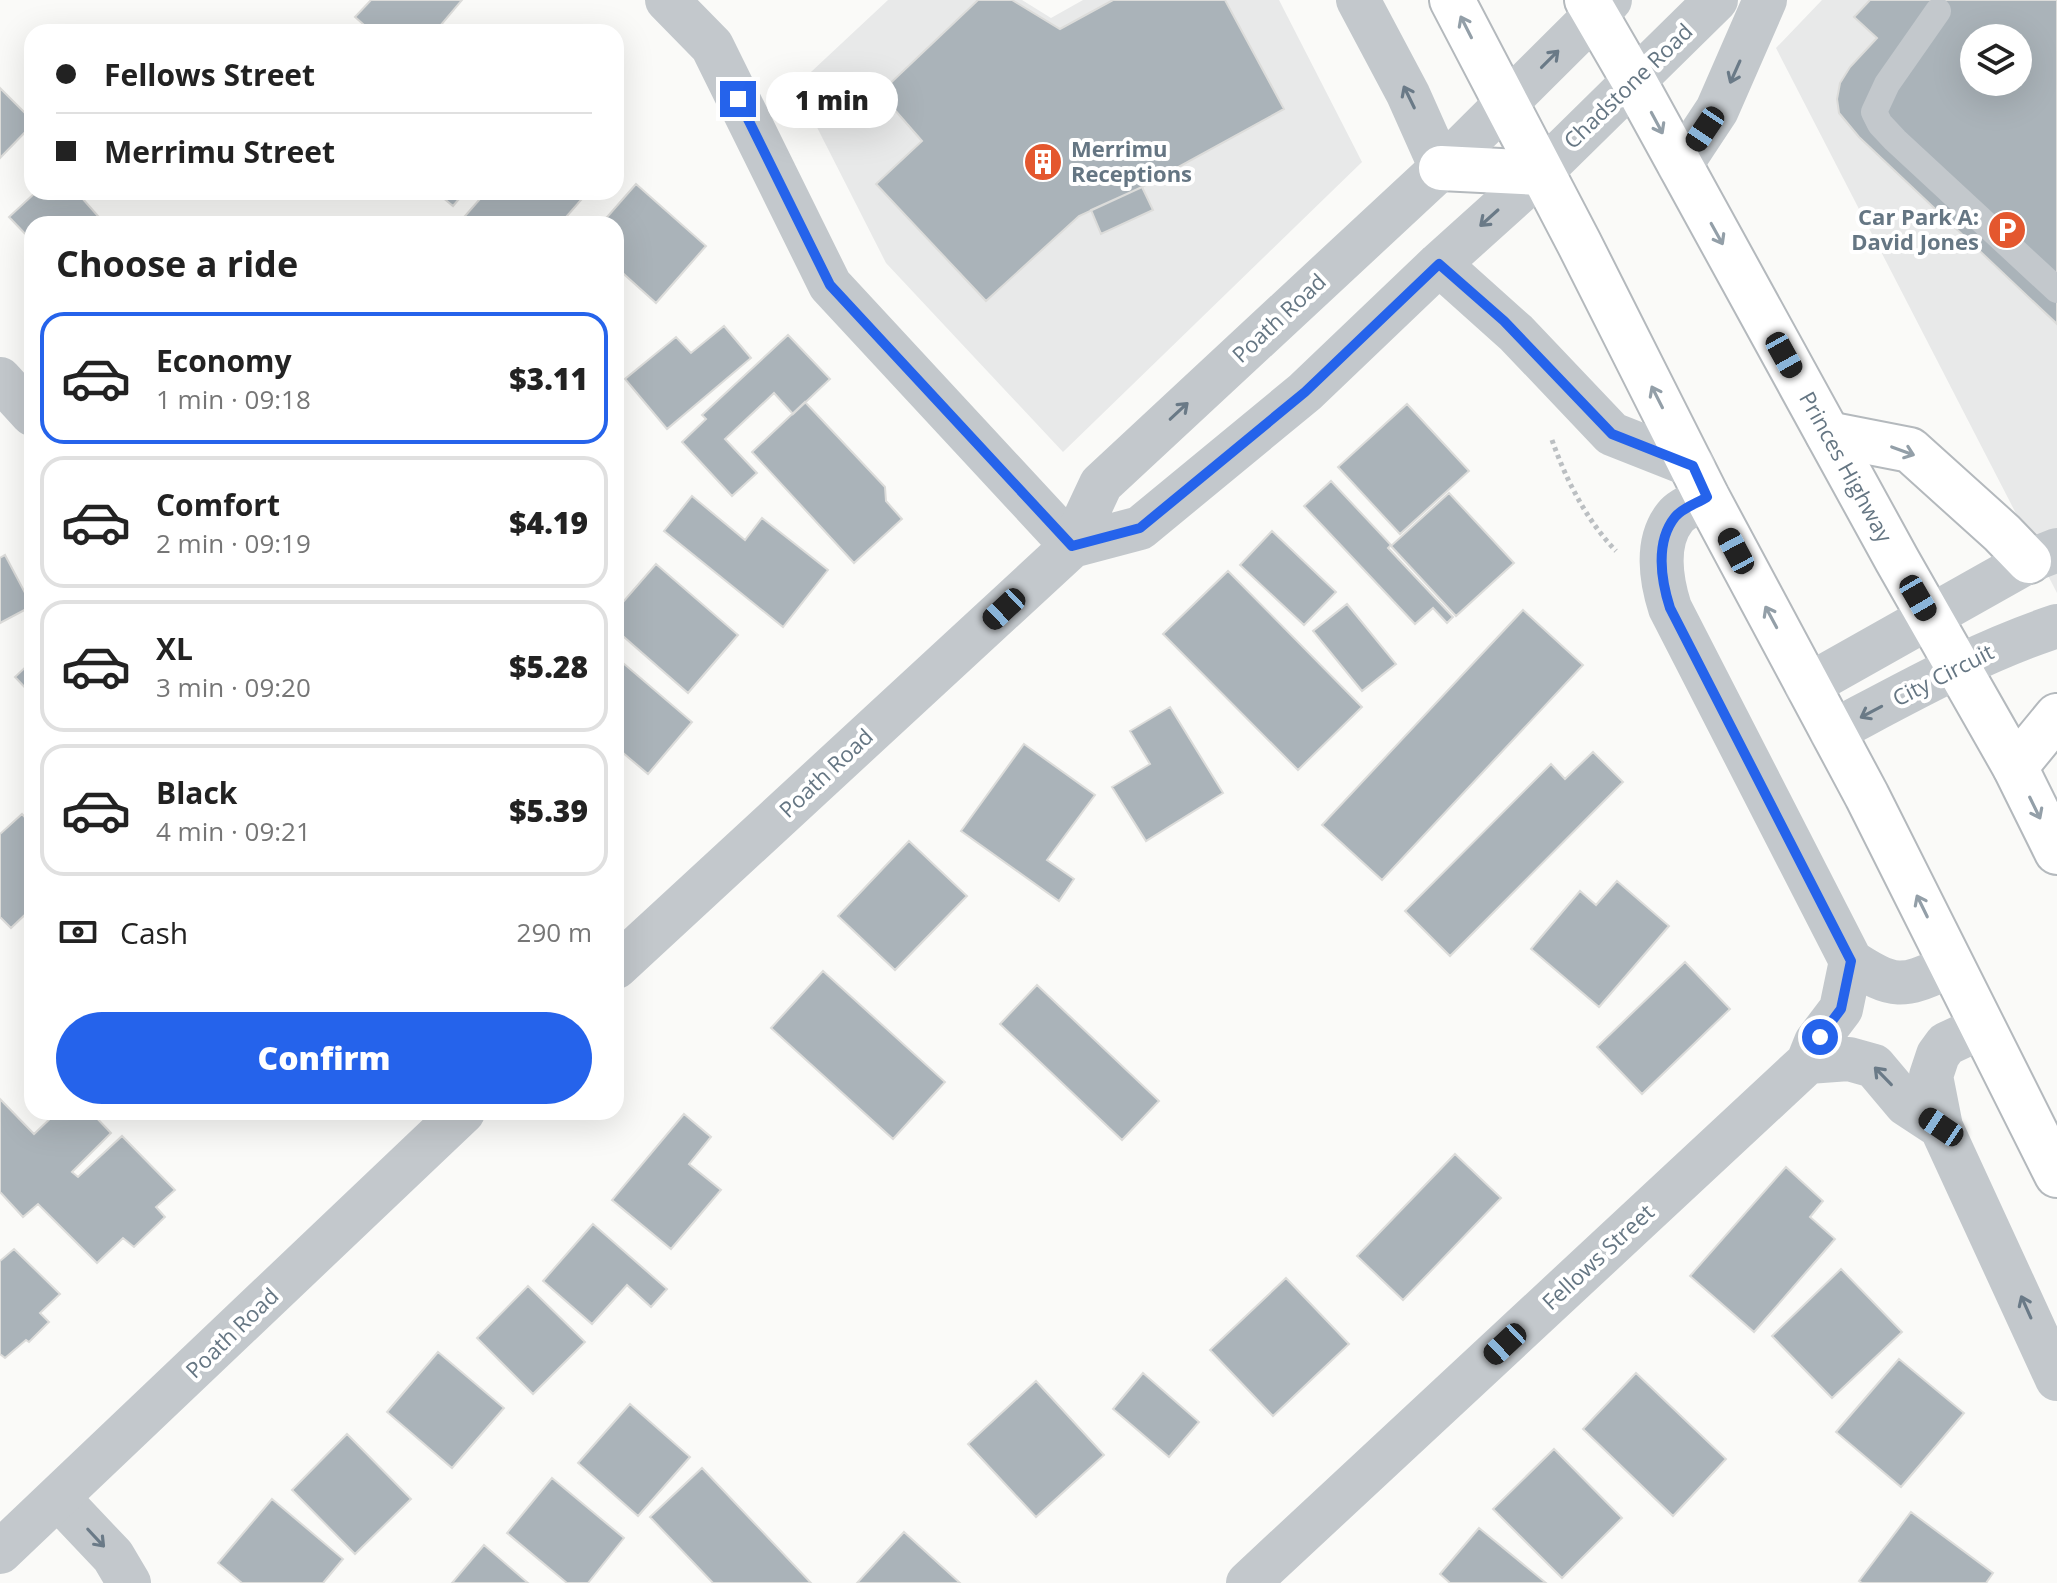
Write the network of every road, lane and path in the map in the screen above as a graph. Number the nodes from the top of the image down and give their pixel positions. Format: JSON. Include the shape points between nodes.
{"nodes":[{"id":1,"x":667,"y":0,"type":"edge"},
{"id":2,"x":1358,"y":0,"type":"edge"},
{"id":3,"x":1452,"y":0,"type":"edge"},
{"id":4,"x":1716,"y":0,"type":"edge"},
{"id":5,"x":1765,"y":0,"type":"edge"},
{"id":6,"x":1597,"y":5,"type":"edge"},
{"id":7,"x":1938,"y":11,"type":"dead end"},
{"id":8,"x":1634,"y":81,"type":"junction"},
{"id":9,"x":1506,"y":104,"type":"junction"},
{"id":10,"x":1680,"y":166,"type":"junction"},
{"id":11,"x":1441,"y":168,"type":"junction"},
{"id":12,"x":1540,"y":173,"type":"junction"},
{"id":13,"x":1439,"y":264,"type":"junction"},
{"id":14,"x":2057,"y":290,"type":"edge"},
{"id":15,"x":0,"y":379,"type":"edge"},
{"id":16,"x":24,"y":405,"type":"edge"},
{"id":17,"x":1550,"y":433,"type":"dead end"},
{"id":18,"x":1828,"y":434,"type":"junction"},
{"id":19,"x":1700,"y":482,"type":"junction"},
{"id":20,"x":1072,"y":546,"type":"junction"},
{"id":21,"x":2043,"y":556,"type":"edge"},
{"id":22,"x":1664,"y":590,"type":"junction"},
{"id":23,"x":1929,"y":616,"type":"junction"},
{"id":24,"x":2057,"y":626,"type":"edge"},
{"id":25,"x":1958,"y":666,"type":"junction"},
{"id":26,"x":1807,"y":686,"type":"junction"},
{"id":27,"x":2057,"y":716,"type":"edge"},
{"id":28,"x":1832,"y":732,"type":"junction"},
{"id":29,"x":2015,"y":767,"type":"junction"},
{"id":30,"x":2057,"y":852,"type":"edge"},
{"id":31,"x":624,"y":960,"type":"edge"},
{"id":32,"x":1851,"y":961,"type":"junction"},
{"id":33,"x":1951,"y":966,"type":"junction"},
{"id":34,"x":1982,"y":1027,"type":"junction"},
{"id":35,"x":1808,"y":1062,"type":"junction"},
{"id":36,"x":454,"y":1120,"type":"edge"},
{"id":37,"x":1941,"y":1127,"type":"junction"},
{"id":38,"x":2057,"y":1175,"type":"edge"},
{"id":39,"x":2057,"y":1379,"type":"edge"},
{"id":40,"x":23,"y":1522,"type":"edge"},
{"id":41,"x":103,"y":1583,"type":"edge"},
{"id":42,"x":129,"y":1583,"type":"edge"},
{"id":43,"x":1248,"y":1583,"type":"edge"}],
"edges":[{"from":1,"to":20,"type":"street","via":[[712,46],[830,285]]},
{"from":11,"to":2,"type":"street","one_way":true},
{"from":9,"to":3,"type":"highway","one_way":true},
{"from":4,"to":8,"type":"street","name":"Chadstone Road"},
{"from":5,"to":10,"type":"street","one_way":true,"via":[[1717,110]]},
{"from":6,"to":8,"type":"highway","name":"Princes Highway"},
{"from":9,"to":6,"type":"street","one_way":true},
{"from":7,"to":14,"type":"lane","via":[[1887,84],[1874,112],[1895,140]]},
{"from":8,"to":10,"type":"highway","name":"Princes Highway","one_way":true},
{"from":8,"to":12,"type":"street","name":"Chadstone Road"},
{"from":9,"to":11,"type":"street","name":"Poath Road"},
{"from":9,"to":12,"type":"highway"},
{"from":10,"to":18,"type":"highway","name":"Princes Highway","one_way":true},
{"from":11,"to":12,"type":"highway"},
{"from":20,"to":11,"type":"street","name":"Poath Road","one_way":true,"via":[[1101,484]]},
{"from":12,"to":13,"type":"street","name":"Poath Road","one_way":true},
{"from":19,"to":12,"type":"highway","one_way":true},
{"from":13,"to":19,"type":"street","via":[[1516,333],[1612,434]]},
{"from":13,"to":20,"type":"street","name":"Poath Road","via":[[1305,392],[1140,528]]},
{"from":15,"to":16,"type":"street"},
{"from":17,"to":22,"type":"path","via":[[1559,462],[1596,531]]},
{"from":18,"to":21,"type":"highway","one_way":true,"via":[[1910,450],[2002,533]]},
{"from":18,"to":23,"type":"highway","name":"Princes Highway"},
{"from":19,"to":22,"type":"street","via":[[1668,530],[1662,553]]},
{"from":26,"to":19,"type":"highway","one_way":true},
{"from":20,"to":31,"type":"street","name":"Poath Road"},
{"from":21,"to":23,"type":"street"},
{"from":22,"to":32,"type":"street"},
{"from":23,"to":25,"type":"highway","name":"Princes Highway"},
{"from":23,"to":26,"type":"street"},
{"from":24,"to":25,"type":"street","name":"City Circuit"},
{"from":25,"to":28,"type":"street","name":"City Circuit","one_way":true},
{"from":25,"to":29,"type":"highway","name":"Princes Highway"},
{"from":26,"to":28,"type":"highway"},
{"from":27,"to":29,"type":"highway"},
{"from":33,"to":28,"type":"highway","one_way":true},
{"from":29,"to":30,"type":"highway","name":"Princes Highway","one_way":true},
{"from":32,"to":33,"type":"street","via":[[1908,984]]},
{"from":32,"to":35,"type":"street","name":"Fellows Street","via":[[1841,1009]]},
{"from":33,"to":34,"type":"highway"},
{"from":34,"to":37,"type":"street","via":[[1946,1044],[1938,1055],[1931,1076]]},
{"from":34,"to":38,"type":"highway"},
{"from":37,"to":35,"type":"street","one_way":true,"via":[[1906,1104],[1874,1066],[1849,1059]]},
{"from":35,"to":43,"type":"street","name":"Fellows Street"},
{"from":36,"to":40,"type":"street","name":"Poath Road"},
{"from":39,"to":37,"type":"street","one_way":true},
{"from":40,"to":41,"type":"street"},
{"from":40,"to":42,"type":"street","one_way":true,"via":[[113,1556]]}]}
